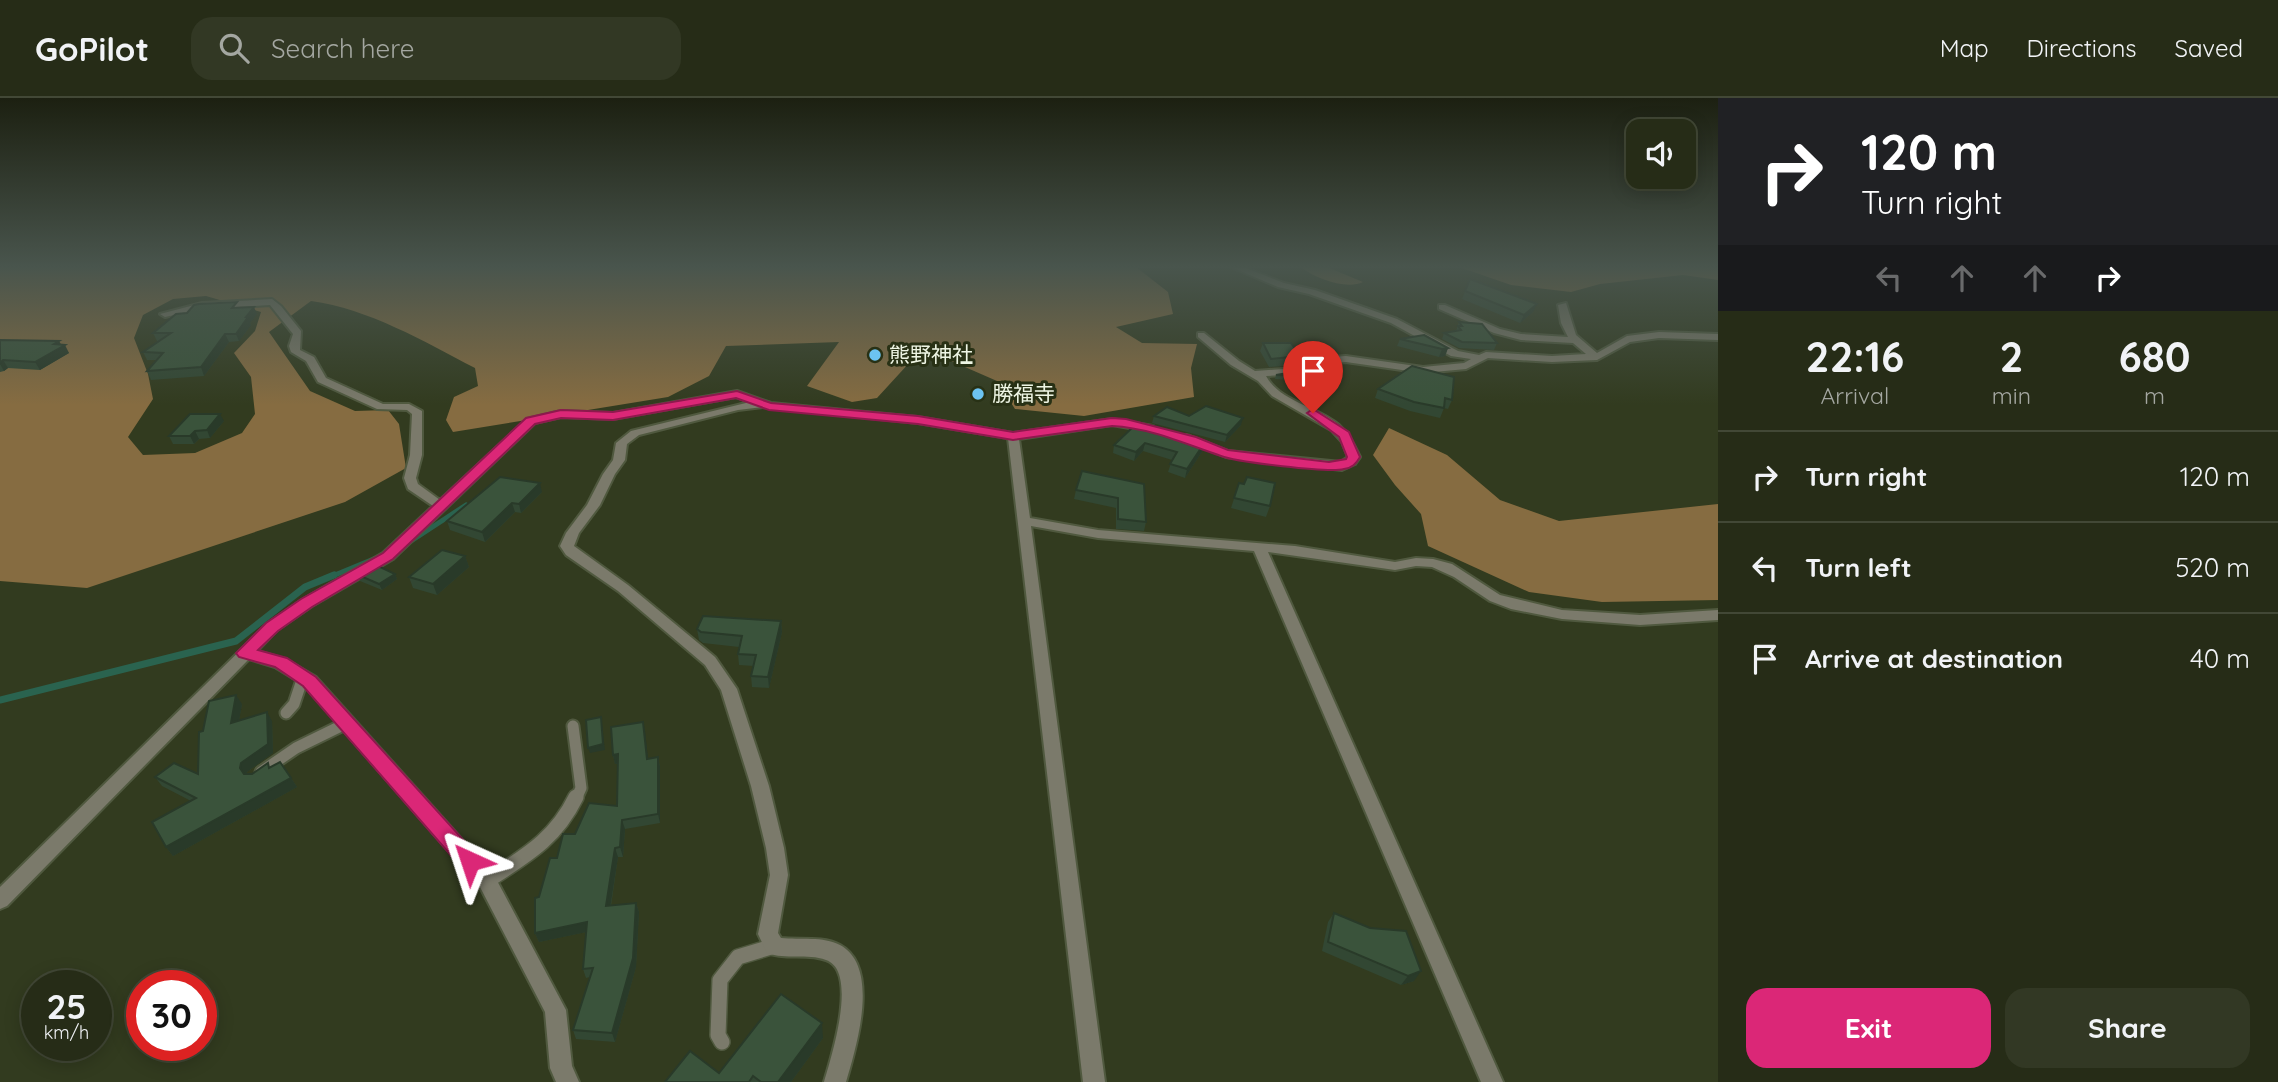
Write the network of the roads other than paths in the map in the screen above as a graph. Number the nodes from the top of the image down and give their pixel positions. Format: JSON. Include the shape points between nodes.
{"nodes":[{"id":1,"x":170,"y":313,"type":"edge"},
{"id":2,"x":282,"y":313,"type":"edge"},
{"id":3,"x":1371,"y":313,"type":"edge"},
{"id":4,"x":1457,"y":313,"type":"edge"},
{"id":5,"x":1563,"y":313,"type":"edge"},
{"id":6,"x":165,"y":314,"type":"dead end"},
{"id":7,"x":1201,"y":335,"type":"dead end"},
{"id":8,"x":1718,"y":337,"type":"edge"},
{"id":9,"x":1576,"y":340,"type":"junction"},
{"id":10,"x":1481,"y":358,"type":"junction"},
{"id":11,"x":1597,"y":358,"type":"junction"},
{"id":12,"x":1260,"y":378,"type":"junction"},
{"id":13,"x":763,"y":404,"type":"junction"},
{"id":14,"x":1013,"y":436,"type":"junction"},
{"id":15,"x":441,"y":506,"type":"junction"},
{"id":16,"x":1025,"y":521,"type":"junction"},
{"id":17,"x":1260,"y":549,"type":"junction"},
{"id":18,"x":1718,"y":615,"type":"edge"},
{"id":19,"x":245,"y":653,"type":"junction"},
{"id":20,"x":303,"y":677,"type":"junction"},
{"id":21,"x":286,"y":713,"type":"dead end"},
{"id":22,"x":347,"y":723,"type":"junction"},
{"id":23,"x":573,"y":726,"type":"dead end"},
{"id":24,"x":254,"y":776,"type":"edge"},
{"id":25,"x":487,"y":881,"type":"junction"},
{"id":26,"x":0,"y":900,"type":"edge"},
{"id":27,"x":774,"y":946,"type":"junction"},
{"id":28,"x":722,"y":1042,"type":"dead end"},
{"id":29,"x":568,"y":1082,"type":"edge"},
{"id":30,"x":835,"y":1082,"type":"edge"},
{"id":31,"x":1094,"y":1082,"type":"edge"},
{"id":32,"x":1492,"y":1082,"type":"edge"}],
"edges":[{"from":1,"to":6,"type":"street"},
{"from":2,"to":15,"type":"street","via":[[298,334],[296,352],[310,359],[322,380],[381,407],[410,407],[418,413],[410,478],[412,486]]},
{"from":3,"to":10,"type":"street","via":[[1455,354]]},
{"from":4,"to":9,"type":"street","via":[[1509,334]]},
{"from":5,"to":9,"type":"street","via":[[1564,324]]},
{"from":7,"to":12,"type":"street"},
{"from":8,"to":11,"type":"street","via":[[1628,339]]},
{"from":9,"to":11,"type":"street"},
{"from":10,"to":11,"type":"street"},
{"from":10,"to":12,"type":"street","via":[[1454,369],[1423,370],[1346,359],[1319,361],[1299,371],[1259,373]]},
{"from":12,"to":14,"type":"street","via":[[1344,435],[1354,457],[1351,462],[1329,466],[1226,454],[1174,434],[1112,422]]},
{"from":13,"to":14,"type":"street","via":[[918,420]]},
{"from":13,"to":15,"type":"street","via":[[737,394],[613,416],[575,413],[540,417]]},
{"from":13,"to":27,"type":"street","via":[[623,439],[619,460],[567,546],[710,661],[729,689],[775,848],[779,875],[768,934]]},
{"from":14,"to":16,"type":"street"},
{"from":15,"to":19,"type":"street","via":[[388,556],[307,603]]},
{"from":16,"to":17,"type":"street","via":[[1098,534]]},
{"from":16,"to":31,"type":"street"},
{"from":17,"to":18,"type":"street","via":[[1395,566],[1437,564],[1457,570],[1509,604],[1619,621]]},
{"from":17,"to":32,"type":"street"},
{"from":19,"to":20,"type":"street","via":[[281,663]]},
{"from":19,"to":26,"type":"street"},
{"from":20,"to":21,"type":"lane"},
{"from":20,"to":22,"type":"street"},
{"from":22,"to":24,"type":"lane","via":[[296,748]]},
{"from":22,"to":25,"type":"street"},
{"from":23,"to":25,"type":"lane","via":[[581,788],[566,818],[543,844]]},
{"from":25,"to":29,"type":"street","via":[[555,1010],[561,1068]]},
{"from":27,"to":28,"type":"lane","via":[[738,957],[720,980],[718,1035]]},
{"from":27,"to":30,"type":"street","via":[[833,952],[845,960],[851,974],[850,1028]]}]}
